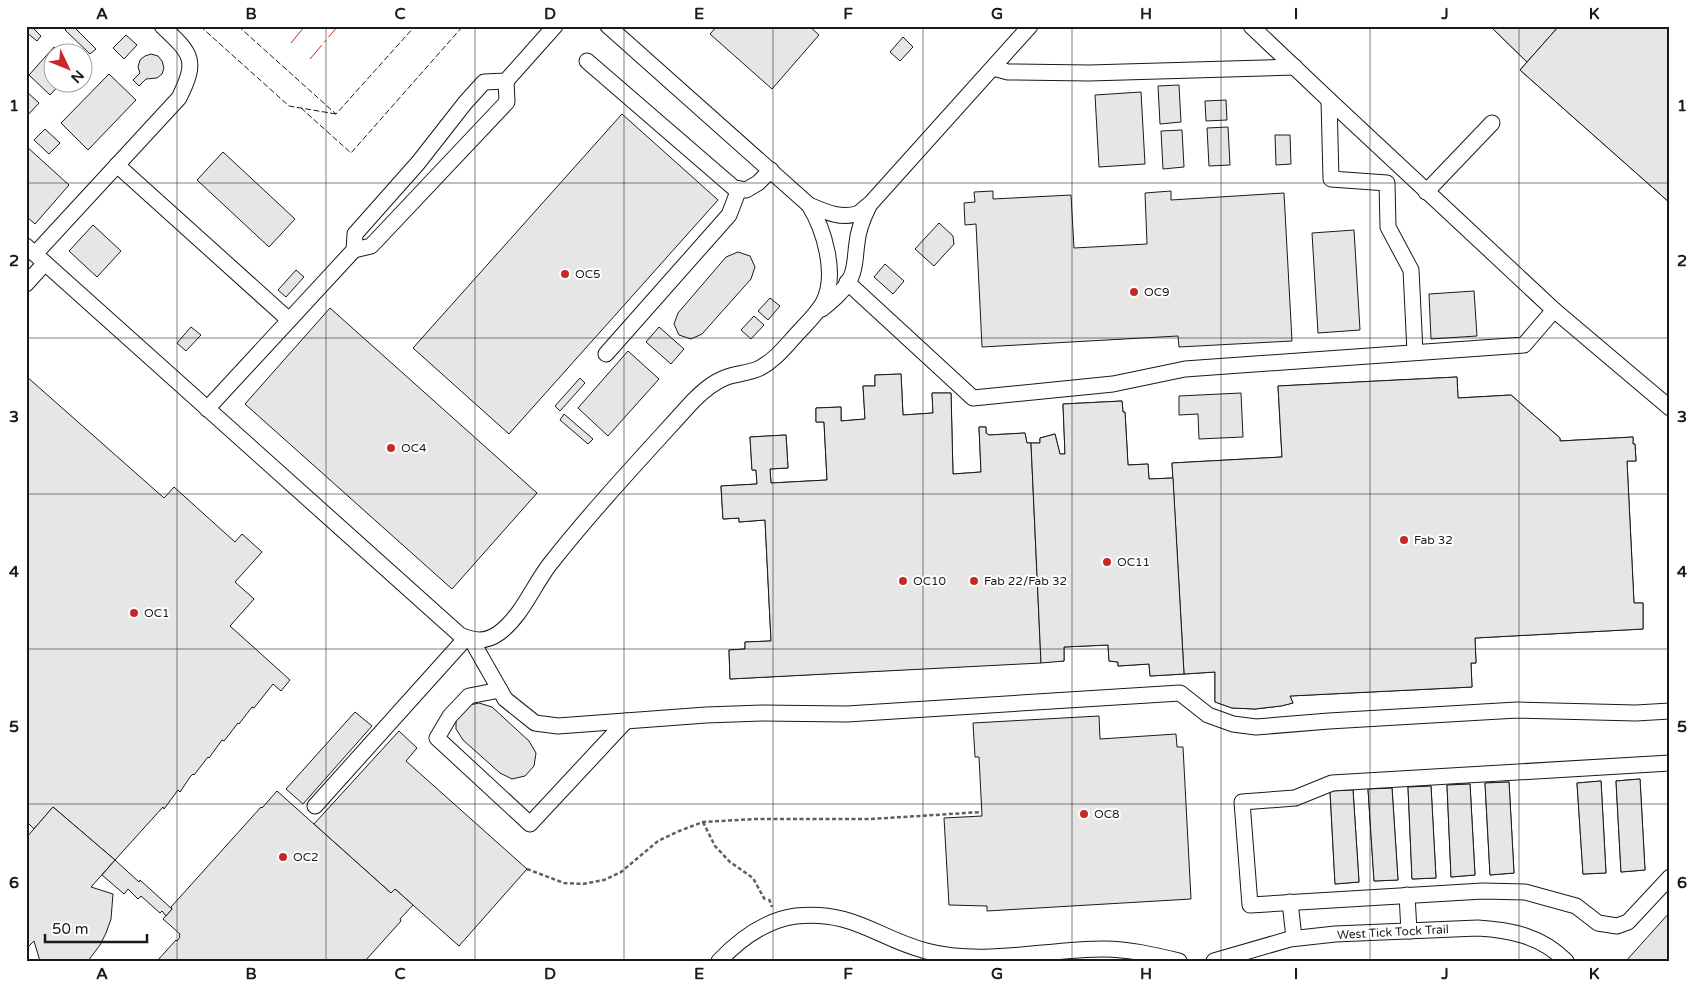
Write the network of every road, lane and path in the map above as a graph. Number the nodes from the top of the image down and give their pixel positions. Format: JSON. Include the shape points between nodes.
{"nodes":[{"id":1,"x":162,"y":26,"type":"edge"},
{"id":2,"x":554,"y":26,"type":"edge"},
{"id":3,"x":608,"y":26,"type":"edge"},
{"id":4,"x":1030,"y":26,"type":"edge"},
{"id":5,"x":1251,"y":26,"type":"edge"},
{"id":6,"x":587,"y":61,"type":"dead end"},
{"id":7,"x":1295,"y":67,"type":"junction"},
{"id":8,"x":993,"y":68,"type":"junction"},
{"id":9,"x":506,"y":82,"type":"junction"},
{"id":10,"x":1329,"y":100,"type":"junction"},
{"id":11,"x":1492,"y":123,"type":"dead end"},
{"id":12,"x":441,"y":133,"type":"junction"},
{"id":13,"x":462,"y":151,"type":"junction"},
{"id":14,"x":117,"y":165,"type":"junction"},
{"id":15,"x":771,"y":170,"type":"junction"},
{"id":16,"x":739,"y":189,"type":"junction"},
{"id":17,"x":1426,"y":192,"type":"junction"},
{"id":18,"x":871,"y":203,"type":"junction"},
{"id":19,"x":809,"y":204,"type":"junction"},
{"id":20,"x":354,"y":250,"type":"junction"},
{"id":21,"x":36,"y":254,"type":"edge"},
{"id":22,"x":847,"y":282,"type":"junction"},
{"id":23,"x":26,"y":284,"type":"edge"},
{"id":24,"x":1554,"y":310,"type":"junction"},
{"id":25,"x":815,"y":314,"type":"junction"},
{"id":26,"x":289,"y":320,"type":"junction"},
{"id":27,"x":1415,"y":352,"type":"junction"},
{"id":28,"x":606,"y":354,"type":"dead end"},
{"id":29,"x":1670,"y":408,"type":"edge"},
{"id":30,"x":207,"y":409,"type":"junction"},
{"id":31,"x":469,"y":639,"type":"junction"},
{"id":32,"x":500,"y":690,"type":"junction"},
{"id":33,"x":1670,"y":711,"type":"edge"},
{"id":34,"x":626,"y":721,"type":"junction"},
{"id":35,"x":1670,"y":763,"type":"edge"},
{"id":36,"x":315,"y":806,"type":"dead end"},
{"id":37,"x":982,"y":812,"type":"dead end"},
{"id":38,"x":703,"y":822,"type":"junction"},
{"id":39,"x":527,"y":869,"type":"dead end"},
{"id":40,"x":1670,"y":877,"type":"edge"},
{"id":41,"x":1407,"y":895,"type":"junction"},
{"id":42,"x":765,"y":900,"type":"dead end"},
{"id":43,"x":1290,"y":902,"type":"junction"},
{"id":44,"x":1409,"y":931,"type":"junction"},
{"id":45,"x":1294,"y":938,"type":"junction"},
{"id":46,"x":719,"y":961,"type":"edge"},
{"id":47,"x":1179,"y":961,"type":"edge"},
{"id":48,"x":1214,"y":961,"type":"edge"},
{"id":49,"x":1566,"y":961,"type":"edge"}],
"edges":[{"from":1,"to":14,"type":"street","via":[[184,46],[189,58],[187,82],[179,98]]},
{"from":2,"to":9,"type":"street"},
{"from":3,"to":15,"type":"street"},
{"from":4,"to":8,"type":"street"},
{"from":5,"to":7,"type":"street"},
{"from":6,"to":16,"type":"street"},
{"from":7,"to":8,"type":"street","via":[[1089,73],[1008,72]]},
{"from":7,"to":10,"type":"street"},
{"from":8,"to":18,"type":"street"},
{"from":9,"to":12,"type":"street","via":[[484,82]]},
{"from":9,"to":13,"type":"street","via":[[507,102]]},
{"from":10,"to":17,"type":"street"},
{"from":10,"to":27,"type":"street","via":[[1331,179],[1386,183],[1388,228],[1411,270]]},
{"from":11,"to":17,"type":"street"},
{"from":12,"to":13,"type":"street"},
{"from":12,"to":20,"type":"street","via":[[355,234]]},
{"from":13,"to":20,"type":"street","via":[[371,246]]},
{"from":14,"to":21,"type":"street"},
{"from":14,"to":26,"type":"street"},
{"from":15,"to":16,"type":"street","via":[[752,187]]},
{"from":15,"to":19,"type":"street"},
{"from":16,"to":28,"type":"street","via":[[728,215]]},
{"from":17,"to":24,"type":"street"},
{"from":18,"to":19,"type":"street","via":[[858,213],[842,215],[827,213]]},
{"from":18,"to":22,"type":"street","via":[[862,222],[855,262]]},
{"from":19,"to":25,"type":"street","via":[[818,219],[825,243],[829,273],[828,289]]},
{"from":20,"to":26,"type":"street"},
{"from":21,"to":23,"type":"street"},
{"from":21,"to":30,"type":"street"},
{"from":22,"to":25,"type":"street"},
{"from":22,"to":27,"type":"street","via":[[973,398],[1113,384],[1185,369]]},
{"from":24,"to":27,"type":"street","via":[[1524,345]]},
{"from":24,"to":29,"type":"street"},
{"from":25,"to":31,"type":"street","via":[[770,362],[715,383],[693,401],[551,563],[509,625],[486,640]]},
{"from":26,"to":30,"type":"street"},
{"from":30,"to":31,"type":"street","via":[[452,629]]},
{"from":31,"to":32,"type":"street"},
{"from":31,"to":36,"type":"street"},
{"from":32,"to":34,"type":"street","via":[[505,699],[535,723],[558,726]]},
{"from":32,"to":34,"type":"street","via":[[469,696],[450,716],[437,738],[530,824]]},
{"from":33,"to":34,"type":"street","via":[[1517,710],[1256,727],[1233,724],[1208,715],[1180,693],[847,714],[752,714]]},
{"from":35,"to":43,"type":"street","via":[[1332,783],[1296,798],[1242,802],[1250,905]]},
{"from":37,"to":38,"type":"path","via":[[871,819]]},
{"from":38,"to":39,"type":"path","via":[[658,841],[621,872],[604,880],[564,883]]},
{"from":38,"to":42,"type":"path","via":[[715,846],[730,862],[753,878]]},
{"from":40,"to":41,"type":"street","via":[[1628,922],[1617,926],[1598,923],[1576,906],[1525,892]]},
{"from":41,"to":43,"type":"street"},
{"from":41,"to":44,"type":"street"},
{"from":43,"to":45,"type":"street"},
{"from":44,"to":45,"type":"street","name":"West Tick Tock Trail"},
{"from":44,"to":49,"type":"street","name":"West Tick Tock Trail","via":[[1500,929],[1546,944]]},
{"from":45,"to":48,"type":"street","name":"West Tick Tock Trail"},
{"from":46,"to":47,"type":"street","via":[[750,933],[771,923],[794,916],[819,915],[856,922],[926,951],[964,957],[1104,949],[1134,951]]}]}
